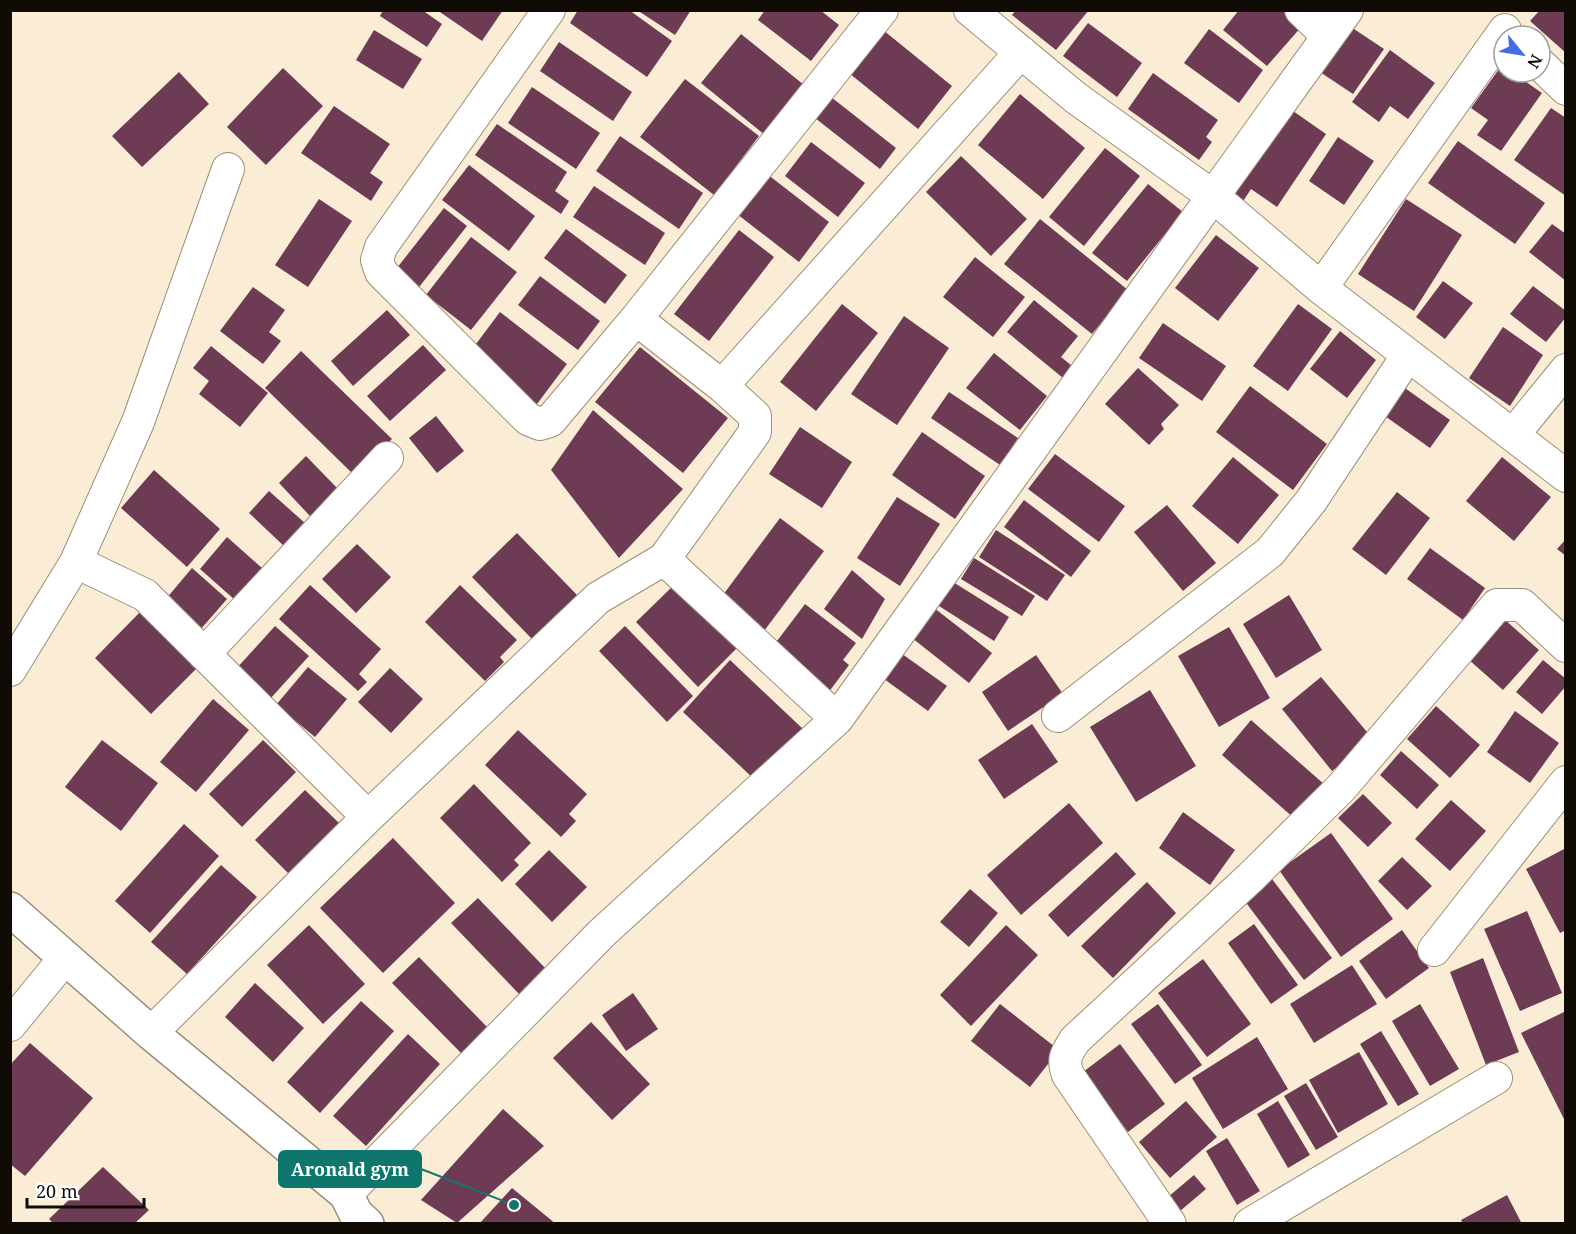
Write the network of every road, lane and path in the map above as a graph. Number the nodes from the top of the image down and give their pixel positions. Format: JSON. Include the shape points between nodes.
{"nodes":[{"id":1,"x":549,"y":10,"type":"edge"},
{"id":2,"x":882,"y":10,"type":"edge"},
{"id":3,"x":970,"y":10,"type":"edge"},
{"id":4,"x":1301,"y":10,"type":"edge"},
{"id":5,"x":1347,"y":10,"type":"edge"},
{"id":6,"x":1328,"y":36,"type":"junction"},
{"id":7,"x":1492,"y":38,"type":"edge"},
{"id":8,"x":1021,"y":52,"type":"junction"},
{"id":9,"x":1552,"y":76,"type":"edge"},
{"id":10,"x":1566,"y":89,"type":"edge"},
{"id":11,"x":228,"y":169,"type":"dead end"},
{"id":12,"x":1214,"y":197,"type":"junction"},
{"id":13,"x":1321,"y":288,"type":"junction"},
{"id":14,"x":636,"y":319,"type":"junction"},
{"id":15,"x":1408,"y":355,"type":"junction"},
{"id":16,"x":1566,"y":370,"type":"edge"},
{"id":17,"x":722,"y":386,"type":"junction"},
{"id":18,"x":1513,"y":435,"type":"junction"},
{"id":19,"x":387,"y":458,"type":"dead end"},
{"id":20,"x":1566,"y":476,"type":"edge"},
{"id":21,"x":664,"y":559,"type":"junction"},
{"id":22,"x":76,"y":562,"type":"junction"},
{"id":23,"x":1566,"y":646,"type":"edge"},
{"id":24,"x":204,"y":654,"type":"junction"},
{"id":25,"x":10,"y":670,"type":"edge"},
{"id":26,"x":1058,"y":716,"type":"dead end"},
{"id":27,"x":837,"y":719,"type":"junction"},
{"id":28,"x":1566,"y":782,"type":"edge"},
{"id":29,"x":368,"y":817,"type":"junction"},
{"id":30,"x":10,"y":909,"type":"edge"},
{"id":31,"x":1434,"y":950,"type":"dead end"},
{"id":32,"x":65,"y":958,"type":"junction"},
{"id":33,"x":10,"y":1025,"type":"edge"},
{"id":34,"x":151,"y":1033,"type":"junction"},
{"id":35,"x":1496,"y":1078,"type":"dead end"},
{"id":36,"x":346,"y":1194,"type":"junction"},
{"id":37,"x":367,"y":1224,"type":"edge"},
{"id":38,"x":1170,"y":1224,"type":"edge"},
{"id":39,"x":1250,"y":1224,"type":"edge"}],
"edges":[{"from":1,"to":14,"type":"street","via":[[381,247],[377,260],[381,272],[528,419],[540,424],[550,421]]},
{"from":2,"to":14,"type":"street"},
{"from":3,"to":8,"type":"street"},
{"from":4,"to":6,"type":"street"},
{"from":5,"to":6,"type":"street"},
{"from":6,"to":12,"type":"street"},
{"from":7,"to":13,"type":"street"},
{"from":8,"to":12,"type":"street","via":[[1076,98]]},
{"from":8,"to":17,"type":"street"},
{"from":9,"to":10,"type":"street"},
{"from":11,"to":22,"type":"street","via":[[138,422]]},
{"from":12,"to":13,"type":"street"},
{"from":12,"to":27,"type":"street"},
{"from":13,"to":15,"type":"street"},
{"from":14,"to":17,"type":"street"},
{"from":15,"to":18,"type":"street"},
{"from":15,"to":26,"type":"street","via":[[1311,501],[1270,552]]},
{"from":16,"to":18,"type":"street"},
{"from":17,"to":21,"type":"street","via":[[755,416],[755,432]]},
{"from":18,"to":20,"type":"street"},
{"from":19,"to":24,"type":"street"},
{"from":21,"to":27,"type":"street"},
{"from":21,"to":29,"type":"street","via":[[598,598]]},
{"from":22,"to":24,"type":"street","via":[[145,595]]},
{"from":22,"to":25,"type":"street"},
{"from":23,"to":38,"type":"street","via":[[1522,605],[1497,605],[1341,788],[1075,1040],[1064,1063],[1068,1075]]},
{"from":24,"to":29,"type":"street"},
{"from":27,"to":36,"type":"street","via":[[602,933]]},
{"from":28,"to":31,"type":"street"},
{"from":29,"to":34,"type":"street"},
{"from":30,"to":32,"type":"street"},
{"from":32,"to":33,"type":"street"},
{"from":32,"to":34,"type":"street"},
{"from":34,"to":36,"type":"street"},
{"from":35,"to":39,"type":"street"},
{"from":36,"to":37,"type":"street","via":[[356,1214]]}]}
